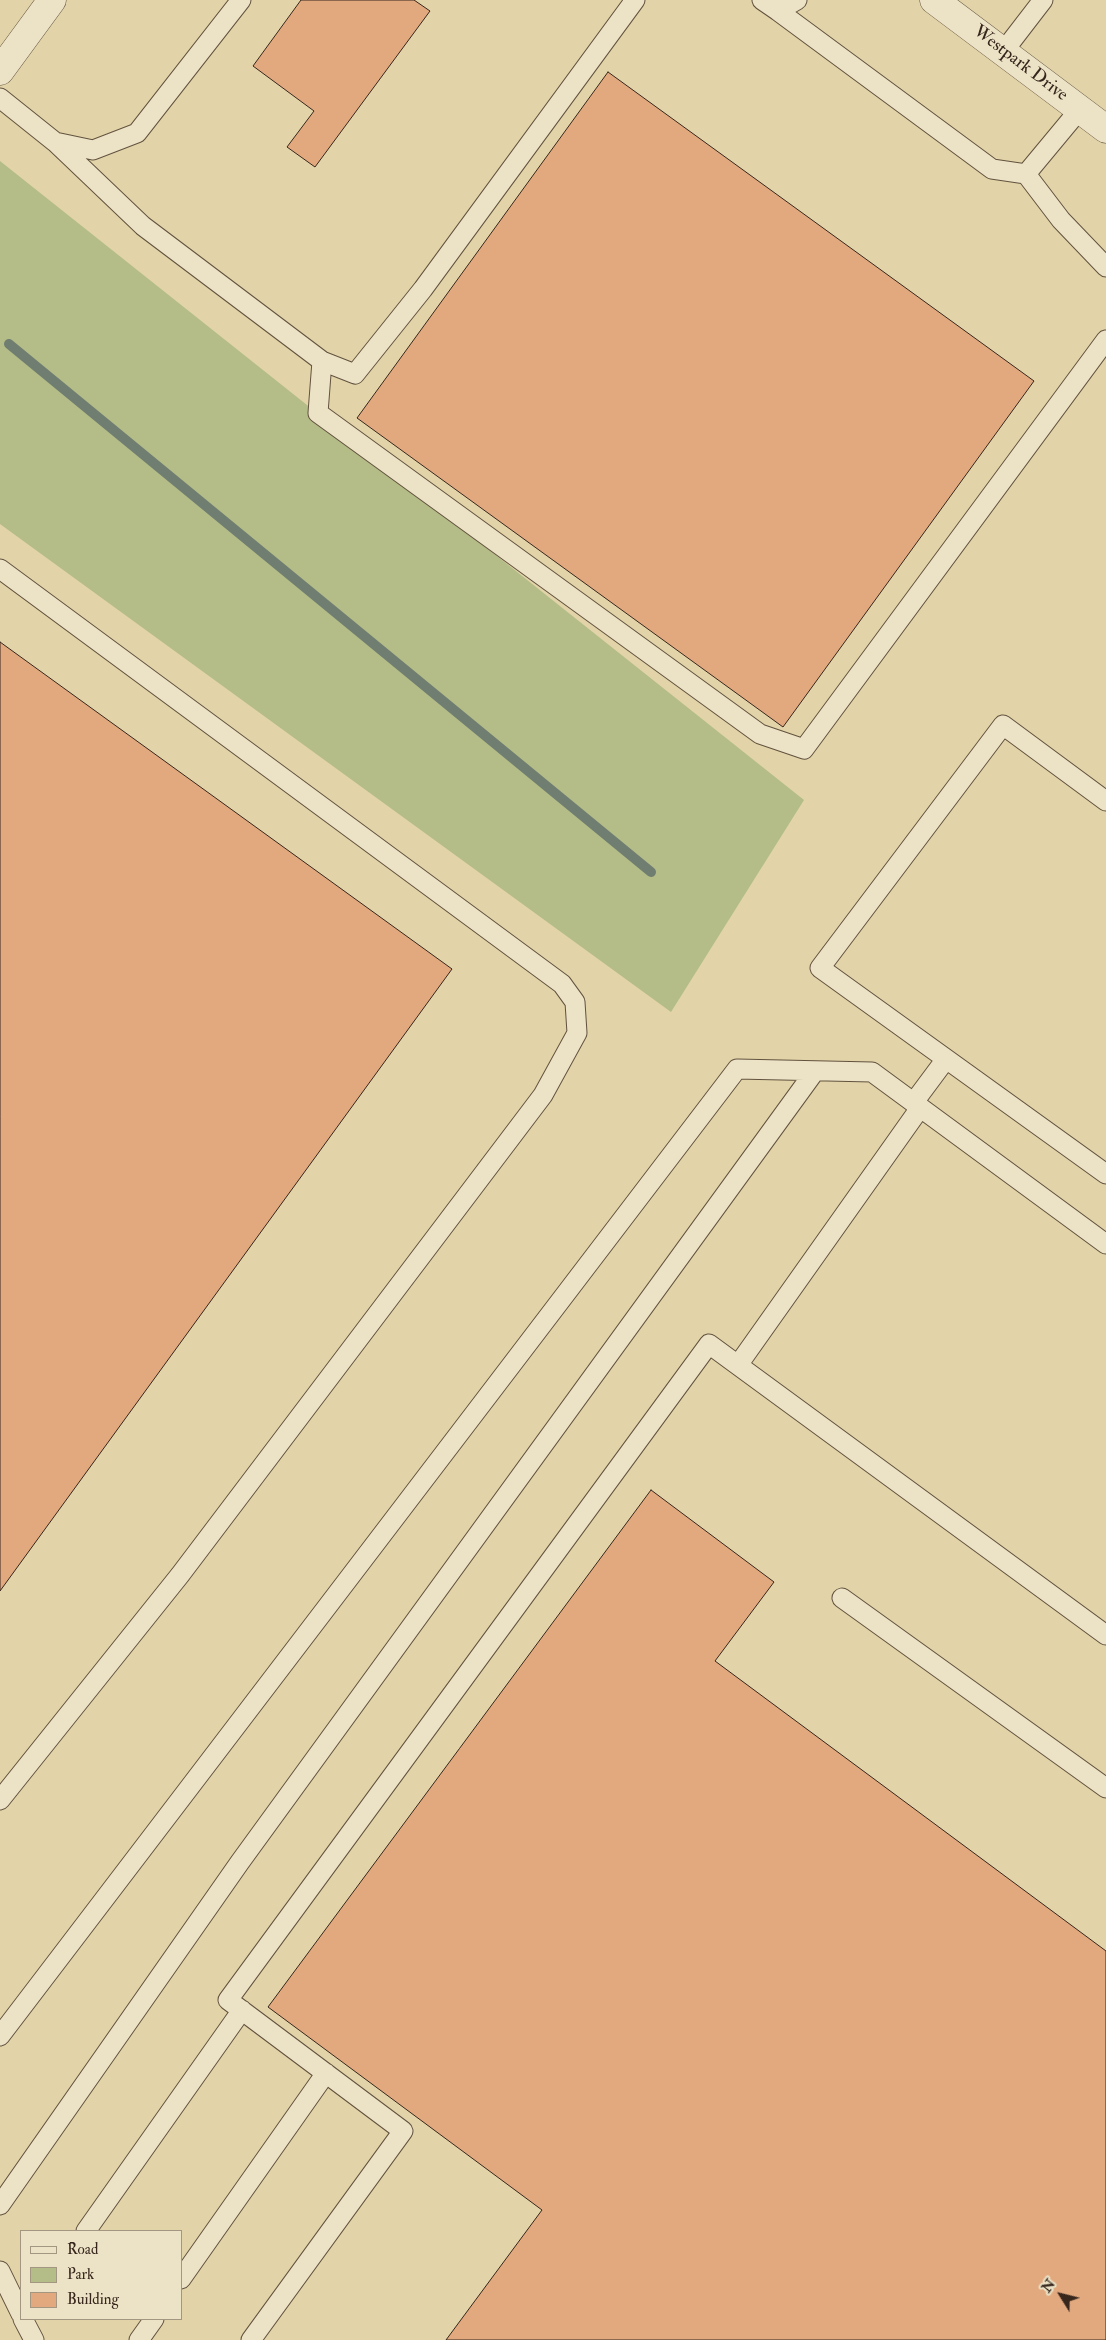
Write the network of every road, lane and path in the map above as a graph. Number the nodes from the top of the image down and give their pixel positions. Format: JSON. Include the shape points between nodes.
{"nodes":[{"id":1,"x":52,"y":0,"type":"edge"},
{"id":2,"x":241,"y":0,"type":"edge"},
{"id":3,"x":635,"y":0,"type":"edge"},
{"id":4,"x":762,"y":0,"type":"edge"},
{"id":5,"x":797,"y":0,"type":"edge"},
{"id":6,"x":934,"y":0,"type":"edge"},
{"id":7,"x":1044,"y":0,"type":"edge"},
{"id":8,"x":778,"y":11,"type":"junction"},
{"id":9,"x":1003,"y":52,"type":"junction"},
{"id":10,"x":0,"y":72,"type":"edge"},
{"id":11,"x":0,"y":98,"type":"edge"},
{"id":12,"x":1080,"y":110,"type":"junction"},
{"id":13,"x":1106,"y":128,"type":"edge"},
{"id":14,"x":55,"y":142,"type":"junction"},
{"id":15,"x":1026,"y":174,"type":"junction"},
{"id":16,"x":1106,"y":267,"type":"edge"},
{"id":17,"x":1106,"y":340,"type":"edge"},
{"id":18,"x":322,"y":361,"type":"junction"},
{"id":19,"x":0,"y":569,"type":"edge"},
{"id":20,"x":1106,"y":801,"type":"edge"},
{"id":21,"x":946,"y":1059,"type":"junction"},
{"id":22,"x":815,"y":1071,"type":"junction"},
{"id":23,"x":917,"y":1105,"type":"junction"},
{"id":24,"x":1106,"y":1174,"type":"edge"},
{"id":25,"x":1106,"y":1244,"type":"edge"},
{"id":26,"x":738,"y":1365,"type":"junction"},
{"id":27,"x":842,"y":1598,"type":"dead end"},
{"id":28,"x":1106,"y":1635,"type":"edge"},
{"id":29,"x":1106,"y":1788,"type":"edge"},
{"id":30,"x":0,"y":1800,"type":"edge"},
{"id":31,"x":242,"y":2010,"type":"junction"},
{"id":32,"x":0,"y":2036,"type":"edge"},
{"id":33,"x":326,"y":2073,"type":"junction"},
{"id":34,"x":0,"y":2205,"type":"edge"},
{"id":35,"x":87,"y":2230,"type":"edge"},
{"id":36,"x":0,"y":2272,"type":"edge"},
{"id":37,"x":182,"y":2278,"type":"edge"},
{"id":38,"x":20,"y":2312,"type":"edge"},
{"id":39,"x":24,"y":2320,"type":"edge"},
{"id":40,"x":153,"y":2320,"type":"edge"},
{"id":41,"x":34,"y":2340,"type":"edge"},
{"id":42,"x":139,"y":2340,"type":"edge"},
{"id":43,"x":251,"y":2340,"type":"edge"}],
"edges":[{"from":1,"to":10,"type":"street"},
{"from":2,"to":14,"type":"lane","via":[[137,133],[93,150]]},
{"from":3,"to":18,"type":"lane","via":[[423,289],[355,374]]},
{"from":4,"to":8,"type":"lane"},
{"from":5,"to":8,"type":"lane"},
{"from":6,"to":9,"type":"street","name":"Westpark Drive"},
{"from":7,"to":9,"type":"lane"},
{"from":8,"to":15,"type":"lane","via":[[992,169]]},
{"from":9,"to":12,"type":"street","name":"Westpark Drive"},
{"from":11,"to":14,"type":"lane"},
{"from":12,"to":13,"type":"street","name":"Westpark Drive"},
{"from":12,"to":15,"type":"lane"},
{"from":14,"to":18,"type":"lane","via":[[143,226]]},
{"from":15,"to":16,"type":"lane","via":[[1061,220]]},
{"from":17,"to":18,"type":"lane","via":[[804,749],[760,734],[318,413]]},
{"from":19,"to":30,"type":"lane","via":[[562,984],[575,1002],[576,1033],[538,1102],[180,1575]]},
{"from":20,"to":21,"type":"lane","via":[[1004,725],[820,968]]},
{"from":21,"to":23,"type":"lane"},
{"from":21,"to":24,"type":"lane"},
{"from":22,"to":23,"type":"lane","via":[[872,1072]]},
{"from":22,"to":32,"type":"lane","via":[[737,1069]]},
{"from":22,"to":34,"type":"lane","via":[[240,1862]]},
{"from":23,"to":25,"type":"lane"},
{"from":23,"to":26,"type":"lane"},
{"from":26,"to":28,"type":"lane"},
{"from":26,"to":31,"type":"lane","via":[[709,1344],[228,2000]]},
{"from":27,"to":29,"type":"lane"},
{"from":31,"to":33,"type":"lane"},
{"from":31,"to":35,"type":"lane"},
{"from":33,"to":37,"type":"lane"},
{"from":33,"to":43,"type":"lane","via":[[404,2131]]},
{"from":36,"to":38,"type":"lane"},
{"from":39,"to":41,"type":"lane"},
{"from":40,"to":42,"type":"lane"}]}
